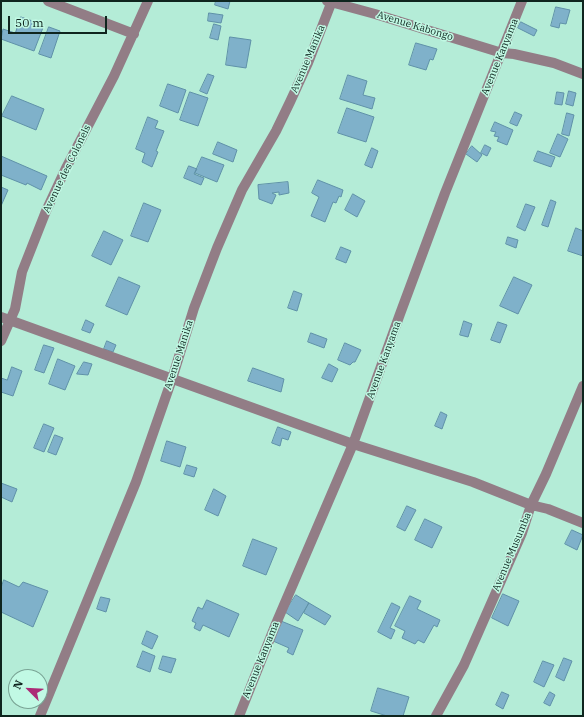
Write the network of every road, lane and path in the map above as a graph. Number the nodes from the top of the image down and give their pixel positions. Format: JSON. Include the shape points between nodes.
{"nodes":[{"id":1,"x":48,"y":1,"type":"edge"},
{"id":2,"x":148,"y":1,"type":"edge"},
{"id":3,"x":330,"y":1,"type":"edge"},
{"id":4,"x":522,"y":1,"type":"edge"},
{"id":5,"x":134,"y":34,"type":"junction"},
{"id":6,"x":502,"y":53,"type":"junction"},
{"id":7,"x":583,"y":74,"type":"edge"},
{"id":8,"x":6,"y":319,"type":"edge"},
{"id":9,"x":1,"y":341,"type":"edge"},
{"id":10,"x":172,"y":379,"type":"junction"},
{"id":11,"x":583,"y":386,"type":"edge"},
{"id":12,"x":353,"y":444,"type":"junction"},
{"id":13,"x":531,"y":505,"type":"junction"},
{"id":14,"x":583,"y":523,"type":"edge"},
{"id":15,"x":40,"y":716,"type":"edge"},
{"id":16,"x":239,"y":716,"type":"edge"},
{"id":17,"x":436,"y":716,"type":"edge"}],
"edges":[{"from":1,"to":5,"type":"street"},
{"from":2,"to":5,"type":"street","name":"Avenue des Colonels"},
{"from":3,"to":6,"type":"street","name":"Avenue Kabongo"},
{"from":3,"to":10,"type":"street","name":"Avenue Manika","via":[[308,63],[276,131],[242,190],[217,248],[194,308]]},
{"from":4,"to":6,"type":"street","name":"Avenue Kanyama"},
{"from":5,"to":8,"type":"street","name":"Avenue des Colonels","via":[[46,212],[22,272],[15,310]]},
{"from":6,"to":7,"type":"street","name":"Avenue Kabongo","via":[[554,63]]},
{"from":6,"to":12,"type":"street","name":"Avenue Kanyama","via":[[445,193]]},
{"from":8,"to":9,"type":"street","name":"Avenue des Colonels"},
{"from":8,"to":10,"type":"street"},
{"from":10,"to":12,"type":"street"},
{"from":10,"to":15,"type":"street","name":"Avenue Manika","via":[[136,482]]},
{"from":11,"to":13,"type":"street","name":"Avenue Musumba"},
{"from":12,"to":13,"type":"street","via":[[473,482]]},
{"from":12,"to":16,"type":"street","name":"Avenue Kanyama"},
{"from":13,"to":14,"type":"street"},
{"from":13,"to":17,"type":"street","name":"Avenue Musumba","via":[[522,533],[464,665]]}]}
